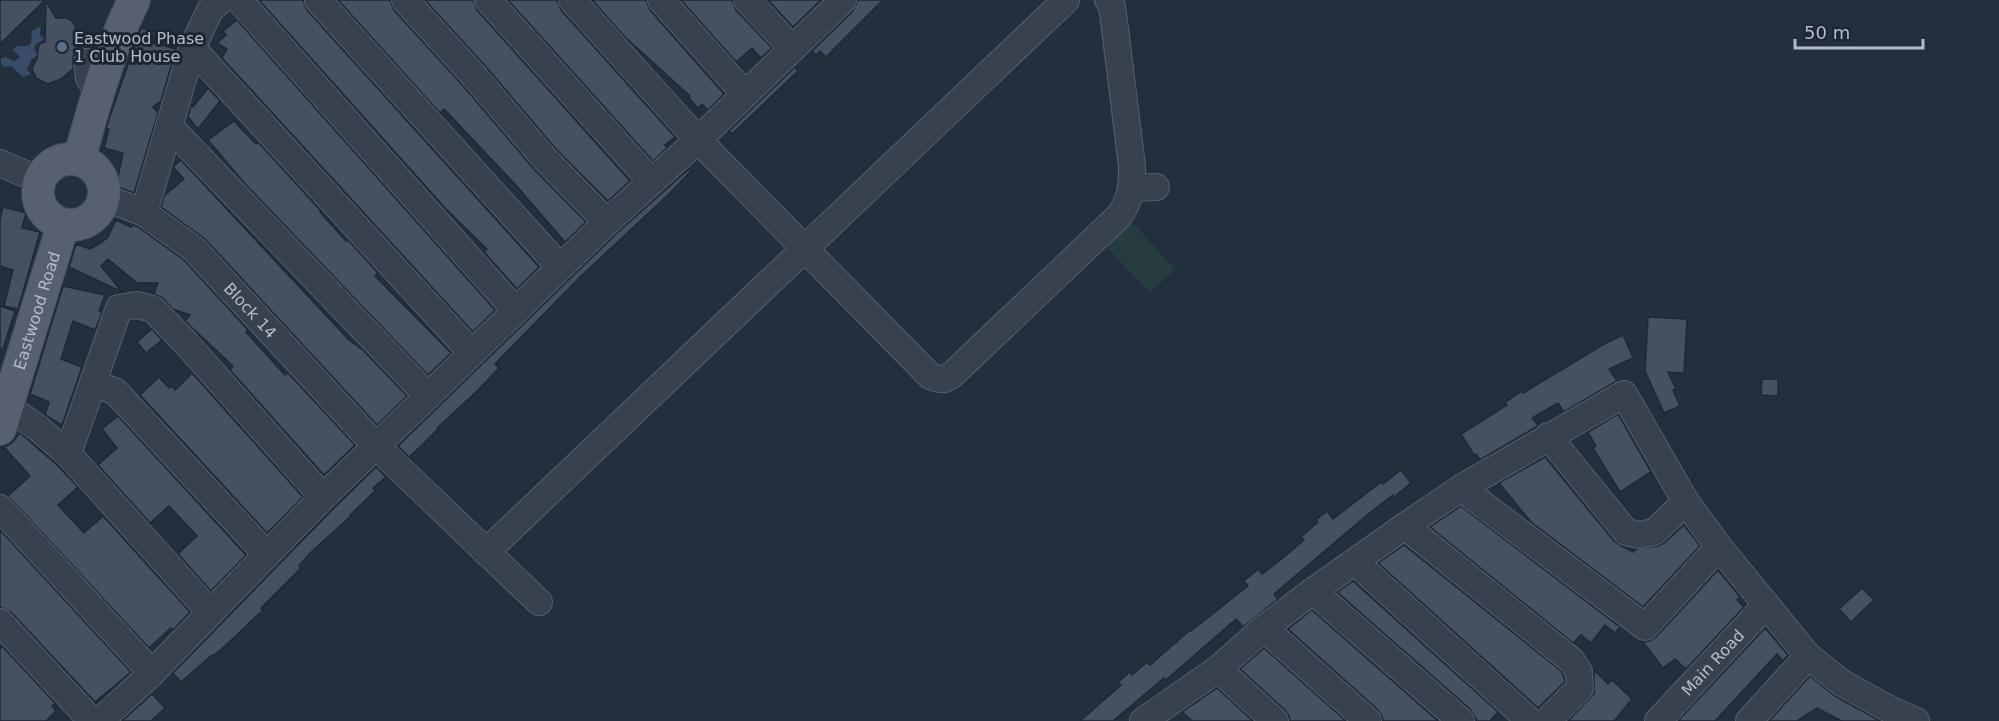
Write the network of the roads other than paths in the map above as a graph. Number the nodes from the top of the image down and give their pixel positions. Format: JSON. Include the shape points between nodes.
{"nodes":[{"id":1,"x":134,"y":0,"type":"edge"},
{"id":2,"x":221,"y":0,"type":"edge"},
{"id":3,"x":239,"y":0,"type":"edge"},
{"id":4,"x":318,"y":0,"type":"edge"},
{"id":5,"x":405,"y":0,"type":"edge"},
{"id":6,"x":488,"y":0,"type":"edge"},
{"id":7,"x":572,"y":0,"type":"edge"},
{"id":8,"x":661,"y":0,"type":"edge"},
{"id":9,"x":747,"y":0,"type":"edge"},
{"id":10,"x":843,"y":0,"type":"edge"},
{"id":11,"x":1065,"y":0,"type":"edge"},
{"id":12,"x":1108,"y":0,"type":"edge"},
{"id":13,"x":192,"y":48,"type":"junction"},
{"id":14,"x":792,"y":48,"type":"junction"},
{"id":15,"x":744,"y":93,"type":"junction"},
{"id":16,"x":169,"y":126,"type":"junction"},
{"id":17,"x":698,"y":140,"type":"junction"},
{"id":18,"x":79,"y":160,"type":"junction"},
{"id":19,"x":0,"y":163,"type":"edge"},
{"id":20,"x":39,"y":180,"type":"junction"},
{"id":21,"x":651,"y":181,"type":"junction"},
{"id":22,"x":104,"y":197,"type":"junction"},
{"id":23,"x":144,"y":213,"type":"junction"},
{"id":24,"x":607,"y":222,"type":"junction"},
{"id":25,"x":63,"y":225,"type":"junction"},
{"id":26,"x":805,"y":249,"type":"junction"},
{"id":27,"x":560,"y":267,"type":"junction"},
{"id":28,"x":516,"y":311,"type":"junction"},
{"id":29,"x":472,"y":353,"type":"junction"},
{"id":30,"x":94,"y":383,"type":"junction"},
{"id":31,"x":428,"y":396,"type":"junction"},
{"id":32,"x":4,"y":418,"type":"edge"},
{"id":33,"x":1548,"y":436,"type":"junction"},
{"id":34,"x":377,"y":447,"type":"junction"},
{"id":35,"x":68,"y":454,"type":"junction"},
{"id":36,"x":1461,"y":488,"type":"junction"},
{"id":37,"x":323,"y":498,"type":"junction"},
{"id":38,"x":1686,"y":502,"type":"junction"},
{"id":39,"x":0,"y":508,"type":"edge"},
{"id":40,"x":1405,"y":526,"type":"junction"},
{"id":41,"x":1719,"y":547,"type":"junction"},
{"id":42,"x":486,"y":552,"type":"junction"},
{"id":43,"x":267,"y":555,"type":"junction"},
{"id":44,"x":1355,"y":562,"type":"junction"},
{"id":45,"x":1313,"y":591,"type":"junction"},
{"id":46,"x":539,"y":602,"type":"dead end"},
{"id":47,"x":1766,"y":604,"type":"junction"},
{"id":48,"x":210,"y":612,"type":"junction"},
{"id":49,"x":0,"y":622,"type":"edge"},
{"id":50,"x":1264,"y":628,"type":"junction"},
{"id":51,"x":1808,"y":656,"type":"junction"},
{"id":52,"x":1218,"y":669,"type":"junction"},
{"id":53,"x":152,"y":673,"type":"junction"},
{"id":54,"x":1886,"y":715,"type":"edge"},
{"id":55,"x":1146,"y":720,"type":"edge"},
{"id":56,"x":92,"y":721,"type":"edge"},
{"id":57,"x":100,"y":721,"type":"edge"},
{"id":58,"x":1275,"y":721,"type":"edge"},
{"id":59,"x":1368,"y":721,"type":"edge"},
{"id":60,"x":1461,"y":721,"type":"edge"},
{"id":61,"x":1530,"y":721,"type":"edge"},
{"id":62,"x":1547,"y":721,"type":"edge"},
{"id":63,"x":1658,"y":721,"type":"edge"},
{"id":64,"x":1749,"y":721,"type":"edge"},
{"id":65,"x":1916,"y":721,"type":"edge"}],
"edges":[{"from":1,"to":18,"type":"main road","via":[[99,49],[98,92]]},
{"from":2,"to":13,"type":"street","via":[[210,10]]},
{"from":3,"to":28,"type":"street"},
{"from":4,"to":27,"type":"street"},
{"from":5,"to":24,"type":"street","via":[[545,159]]},
{"from":6,"to":21,"type":"street"},
{"from":7,"to":17,"type":"street"},
{"from":8,"to":15,"type":"street"},
{"from":9,"to":14,"type":"street"},
{"from":10,"to":14,"type":"street"},
{"from":11,"to":26,"type":"street"},
{"from":12,"to":26,"type":"street","via":[[1113,13],[1132,166],[1144,187],[1118,217],[947,380],[930,376]]},
{"from":13,"to":16,"type":"street"},
{"from":13,"to":29,"type":"street"},
{"from":14,"to":15,"type":"street"},
{"from":15,"to":17,"type":"street"},
{"from":16,"to":23,"type":"street"},
{"from":16,"to":31,"type":"street"},
{"from":17,"to":21,"type":"street"},
{"from":17,"to":26,"type":"street"},
{"from":18,"to":20,"type":"main road","via":[[60,160]]},
{"from":18,"to":22,"type":"main road","via":[[99,174]]},
{"from":19,"to":20,"type":"street"},
{"from":20,"to":25,"type":"main road","via":[[37,196],[43,212]]},
{"from":21,"to":24,"type":"street"},
{"from":22,"to":23,"type":"street","name":"Block 14"},
{"from":22,"to":25,"type":"main road","via":[[98,212],[86,222]]},
{"from":23,"to":34,"type":"street","name":"Block 14","via":[[194,249]]},
{"from":24,"to":27,"type":"street"},
{"from":25,"to":32,"type":"main road","name":"Eastwood Road"},
{"from":26,"to":42,"type":"street"},
{"from":27,"to":28,"type":"street"},
{"from":28,"to":29,"type":"street"},
{"from":29,"to":31,"type":"street"},
{"from":30,"to":35,"type":"street"},
{"from":30,"to":37,"type":"street","via":[[119,308],[137,305],[153,309]]},
{"from":30,"to":43,"type":"street","via":[[116,392]]},
{"from":31,"to":34,"type":"street"},
{"from":32,"to":35,"type":"street","via":[[38,428]]},
{"from":33,"to":36,"type":"street"},
{"from":33,"to":38,"type":"street","via":[[1626,532],[1640,536],[1654,532]]},
{"from":33,"to":38,"type":"street","via":[[1624,394]]},
{"from":34,"to":37,"type":"street"},
{"from":34,"to":42,"type":"street","name":"Block 14"},
{"from":35,"to":48,"type":"street"},
{"from":36,"to":40,"type":"street"},
{"from":36,"to":41,"type":"street","via":[[1646,627]]},
{"from":37,"to":43,"type":"street"},
{"from":38,"to":41,"type":"street"},
{"from":39,"to":53,"type":"street"},
{"from":40,"to":44,"type":"street"},
{"from":40,"to":62,"type":"street","via":[[1572,661],[1579,672],[1580,688]]},
{"from":41,"to":47,"type":"street"},
{"from":42,"to":46,"type":"street","name":"Block 14"},
{"from":43,"to":48,"type":"street"},
{"from":44,"to":45,"type":"street"},
{"from":44,"to":61,"type":"street"},
{"from":45,"to":50,"type":"street"},
{"from":45,"to":60,"type":"street"},
{"from":47,"to":51,"type":"street"},
{"from":47,"to":63,"type":"street","name":"Main Road"},
{"from":48,"to":53,"type":"street"},
{"from":49,"to":56,"type":"street"},
{"from":50,"to":52,"type":"street"},
{"from":50,"to":59,"type":"street"},
{"from":51,"to":54,"type":"street"},
{"from":51,"to":64,"type":"street"},
{"from":52,"to":55,"type":"street"},
{"from":52,"to":58,"type":"street"},
{"from":53,"to":57,"type":"street"},
{"from":54,"to":65,"type":"street"}]}
